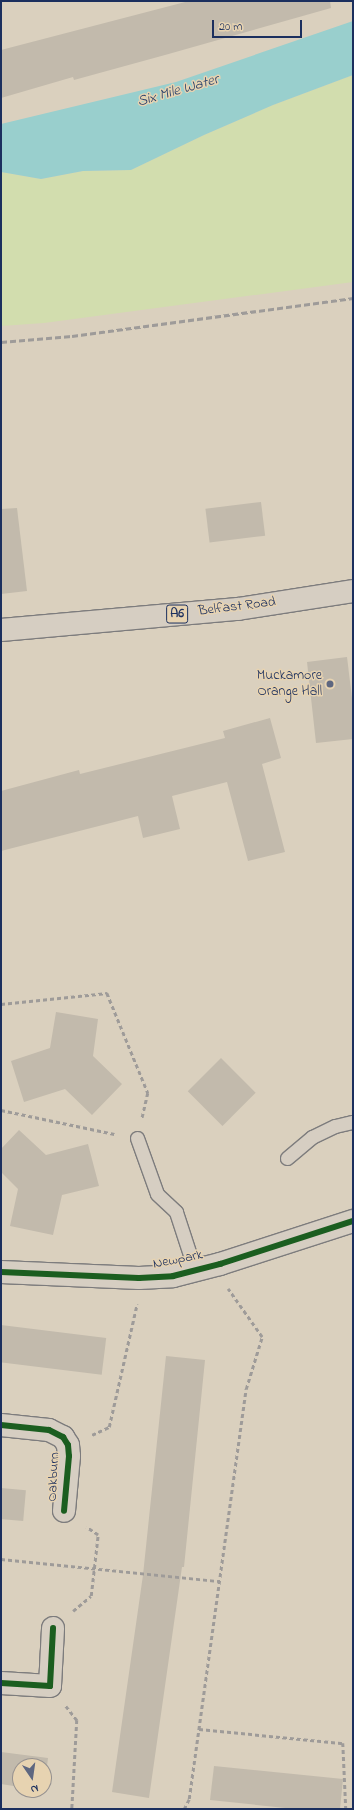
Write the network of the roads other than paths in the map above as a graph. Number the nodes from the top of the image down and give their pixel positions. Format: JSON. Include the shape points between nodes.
{"nodes":[{"id":1,"x":353,"y":591,"type":"edge"},
{"id":2,"x":1,"y":630,"type":"edge"},
{"id":3,"x":353,"y":1122,"type":"edge"},
{"id":4,"x":137,"y":1138,"type":"road end"},
{"id":5,"x":287,"y":1158,"type":"dead end"},
{"id":6,"x":353,"y":1221,"type":"edge"},
{"id":7,"x":195,"y":1270,"type":"junction"},
{"id":8,"x":1,"y":1272,"type":"edge"},
{"id":9,"x":1,"y":1424,"type":"edge"},
{"id":10,"x":64,"y":1511,"type":"road end"},
{"id":11,"x":53,"y":1628,"type":"road end"},
{"id":12,"x":1,"y":1683,"type":"edge"}],
"edges":[{"from":1,"to":2,"type":"street","name":"Belfast Road","number":"A6","via":[[238,609]]},
{"from":3,"to":5,"type":"lane","via":[[335,1126],[312,1137]]},
{"from":4,"to":7,"type":"lane","via":[[157,1194],[176,1212]]},
{"from":6,"to":7,"type":"street","name":"Newpark"},
{"from":7,"to":8,"type":"street","name":"Newpark","via":[[173,1276],[139,1278]]},
{"from":9,"to":10,"type":"street","name":"Oakburn","via":[[49,1430],[63,1437],[68,1445],[69,1456]]},
{"from":11,"to":12,"type":"street","via":[[50,1686]]}]}
